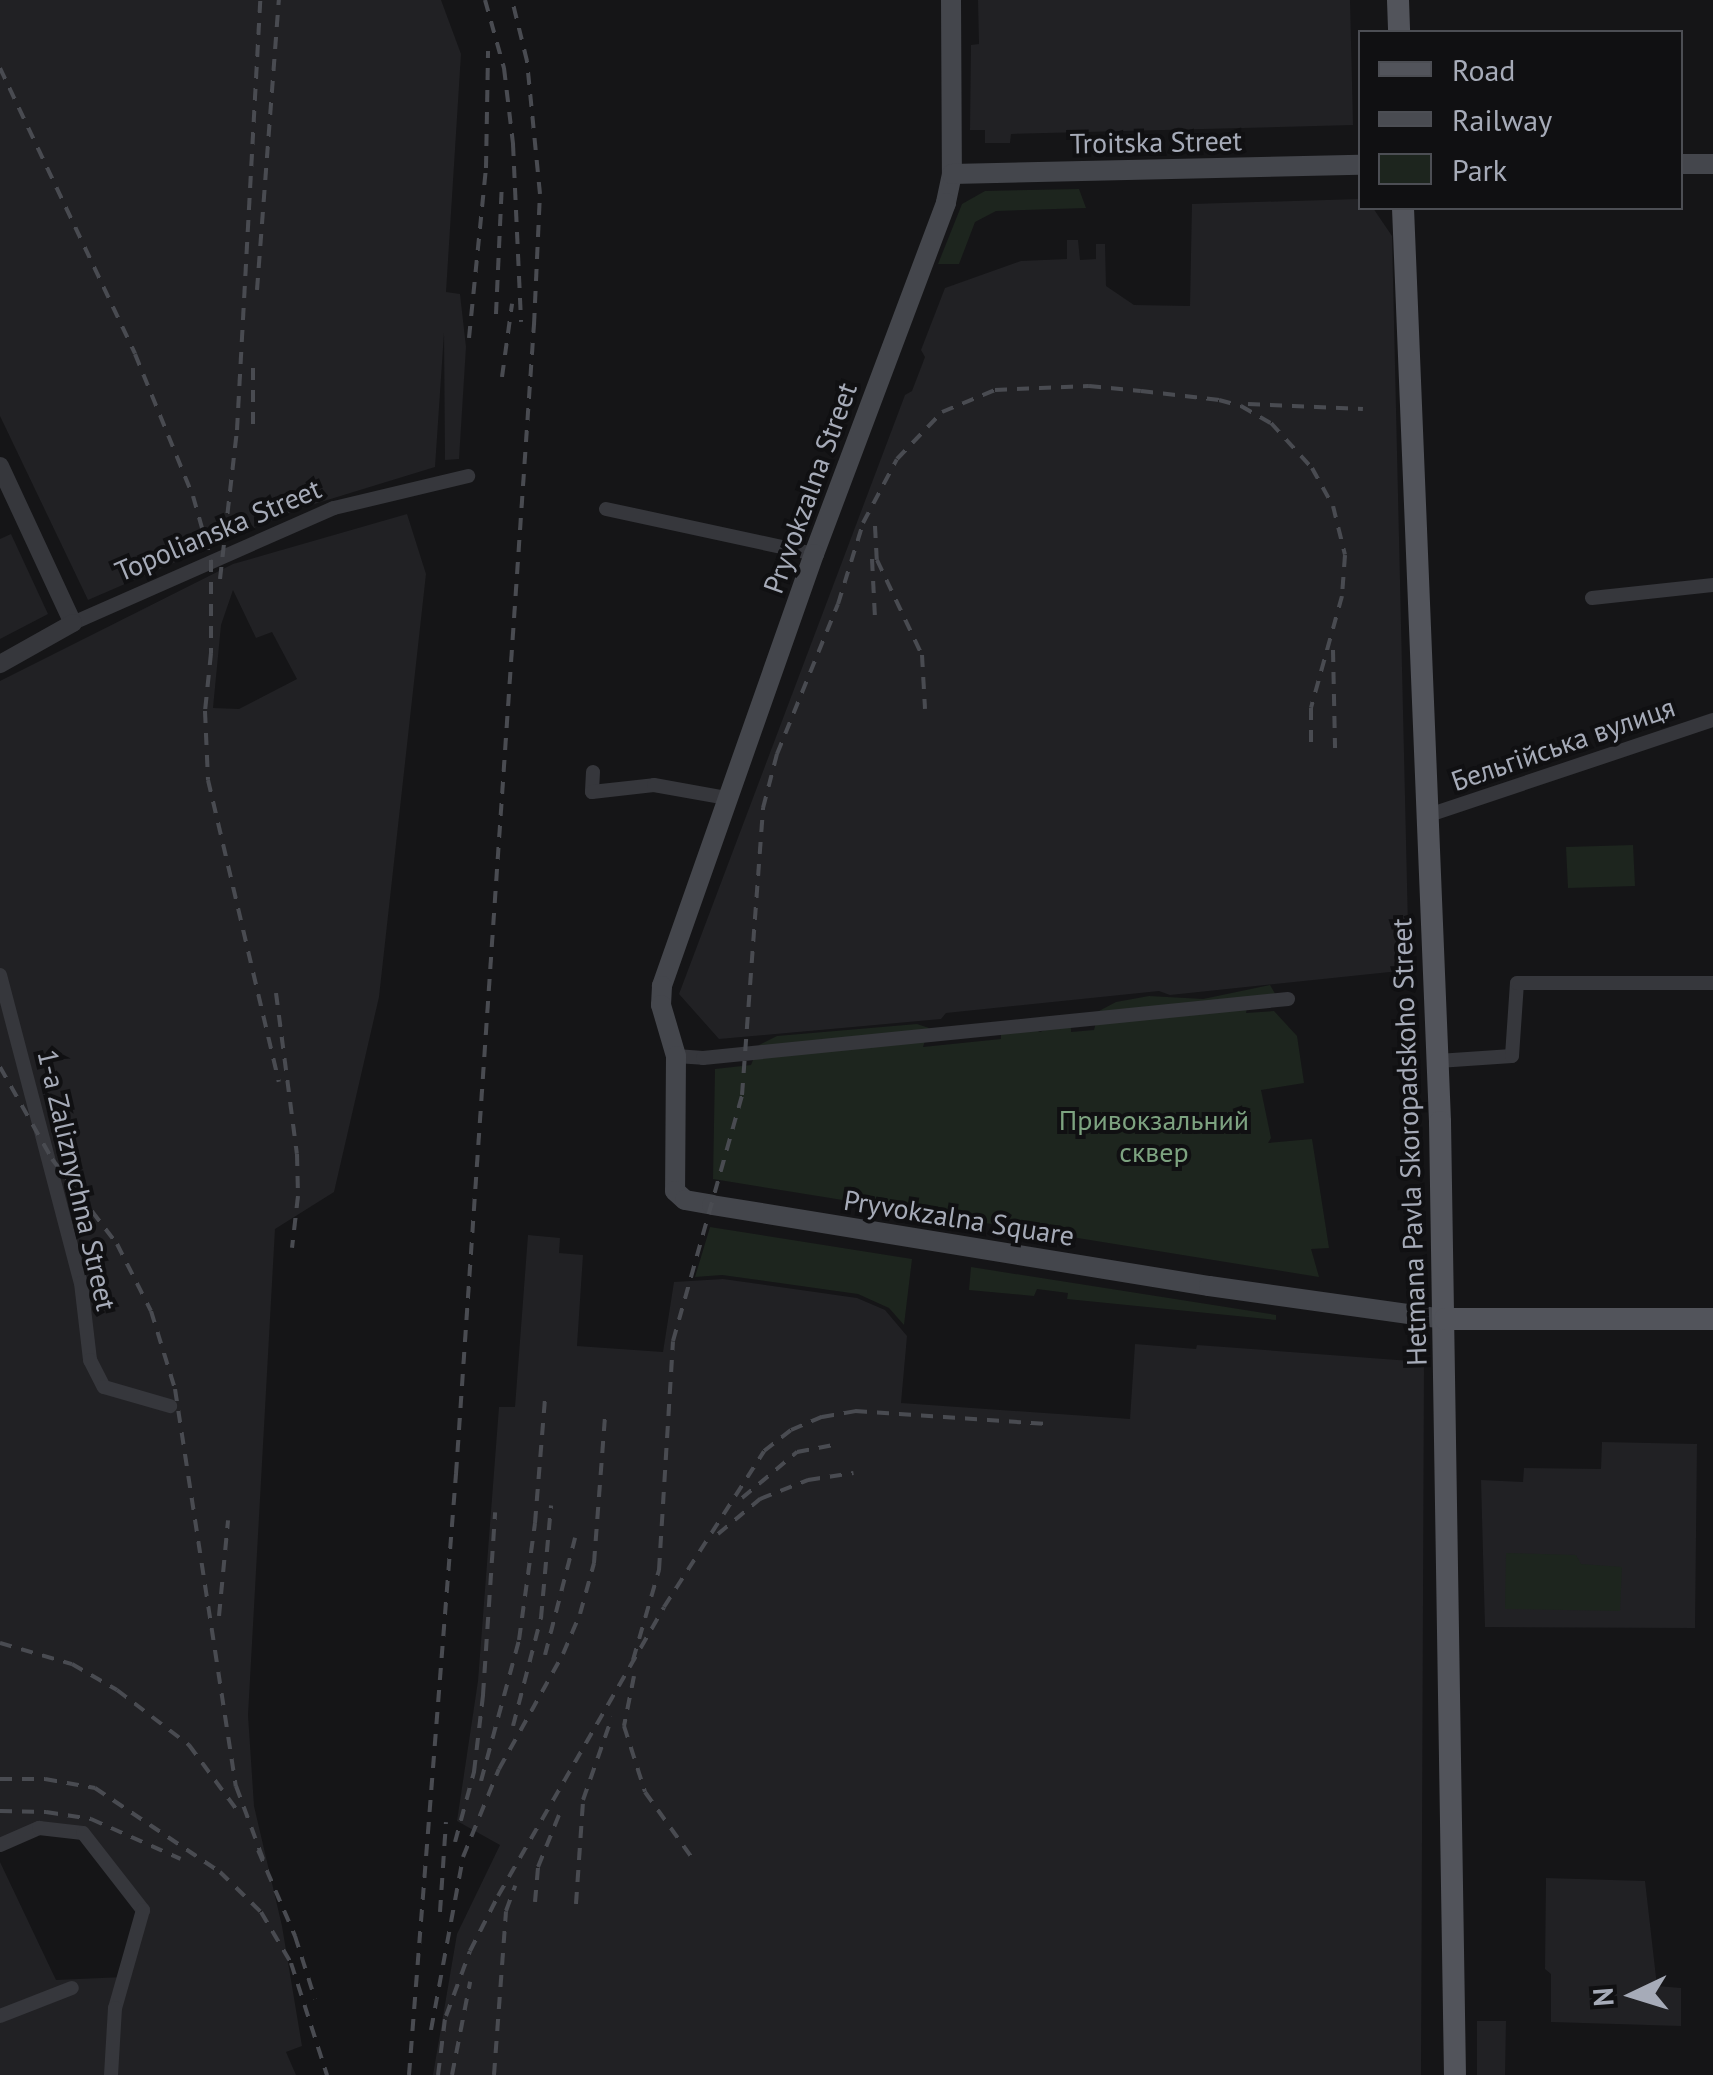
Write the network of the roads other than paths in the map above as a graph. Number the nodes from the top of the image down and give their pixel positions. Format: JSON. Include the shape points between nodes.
{"nodes":[{"id":1,"x":951,"y":0,"type":"edge"},
{"id":2,"x":1398,"y":0,"type":"edge"},
{"id":3,"x":1399,"y":30,"type":"edge"},
{"id":4,"x":1683,"y":164,"type":"edge"},
{"id":5,"x":1713,"y":164,"type":"edge"},
{"id":6,"x":1358,"y":165,"type":"edge"},
{"id":7,"x":952,"y":174,"type":"junction"},
{"id":8,"x":1403,"y":210,"type":"edge"},
{"id":9,"x":0,"y":466,"type":"edge"},
{"id":10,"x":468,"y":476,"type":"dead end"},
{"id":11,"x":606,"y":508,"type":"dead end"},
{"id":12,"x":814,"y":554,"type":"junction"},
{"id":13,"x":1713,"y":585,"type":"edge"},
{"id":14,"x":1592,"y":598,"type":"dead end"},
{"id":15,"x":74,"y":623,"type":"junction"},
{"id":16,"x":0,"y":664,"type":"edge"},
{"id":17,"x":1713,"y":720,"type":"edge"},
{"id":18,"x":593,"y":772,"type":"dead end"},
{"id":19,"x":726,"y":798,"type":"junction"},
{"id":20,"x":1430,"y":815,"type":"junction"},
{"id":21,"x":0,"y":975,"type":"edge"},
{"id":22,"x":1713,"y":983,"type":"edge"},
{"id":23,"x":662,"y":986,"type":"joint"},
{"id":24,"x":1288,"y":999,"type":"dead end"},
{"id":25,"x":676,"y":1056,"type":"junction"},
{"id":26,"x":1438,"y":1061,"type":"junction"},
{"id":27,"x":1444,"y":1319,"type":"junction"},
{"id":28,"x":1713,"y":1319,"type":"edge"},
{"id":29,"x":170,"y":1406,"type":"dead end"},
{"id":30,"x":0,"y":1845,"type":"edge"},
{"id":31,"x":72,"y":1988,"type":"dead end"},
{"id":32,"x":0,"y":2016,"type":"edge"},
{"id":33,"x":110,"y":2075,"type":"edge"},
{"id":34,"x":1456,"y":2075,"type":"edge"}],
"edges":[{"from":1,"to":7,"type":"main road","name":"Pryvokzalna Street"},
{"from":2,"to":3,"type":"main road"},
{"from":4,"to":5,"type":"main road"},
{"from":6,"to":7,"type":"main road","name":"Troitska Street"},
{"from":7,"to":12,"type":"main road","name":"Pryvokzalna Street"},
{"from":8,"to":20,"type":"main road","name":"Hetmana Pavla Skoropadskoho Street"},
{"from":9,"to":15,"type":"street"},
{"from":10,"to":15,"type":"street","name":"Topolianska Street","via":[[334,508]]},
{"from":11,"to":12,"type":"street"},
{"from":12,"to":19,"type":"main road","name":"Pryvokzalna Street"},
{"from":13,"to":14,"type":"street"},
{"from":15,"to":16,"type":"street","name":"Topolianska Street"},
{"from":17,"to":20,"type":"street","name":"Бельгійська вулиця"},
{"from":18,"to":19,"type":"street","via":[[592,792],[654,785]]},
{"from":19,"to":23,"type":"main road","name":"Pryvokzalna Street"},
{"from":20,"to":26,"type":"main road","name":"Hetmana Pavla Skoropadskoho Street"},
{"from":21,"to":29,"type":"street","name":"1-a Zaliznychna Street","via":[[81,1283],[90,1360],[104,1387]]},
{"from":22,"to":26,"type":"street","via":[[1516,983],[1512,1056]]},
{"from":23,"to":25,"type":"main road","name":"Pryvokzalna Square"},
{"from":24,"to":25,"type":"street"},
{"from":25,"to":27,"type":"main road","name":"Pryvokzalna Square","via":[[672,1183],[685,1200]]},
{"from":26,"to":27,"type":"main road","name":"Hetmana Pavla Skoropadskoho Street"},
{"from":27,"to":28,"type":"main road"},
{"from":27,"to":34,"type":"main road","name":"Hetmana Pavla Skoropadskoho Street"},
{"from":30,"to":33,"type":"street","via":[[39,1828],[83,1833],[143,1910],[115,2008]]},
{"from":31,"to":32,"type":"street"}]}
